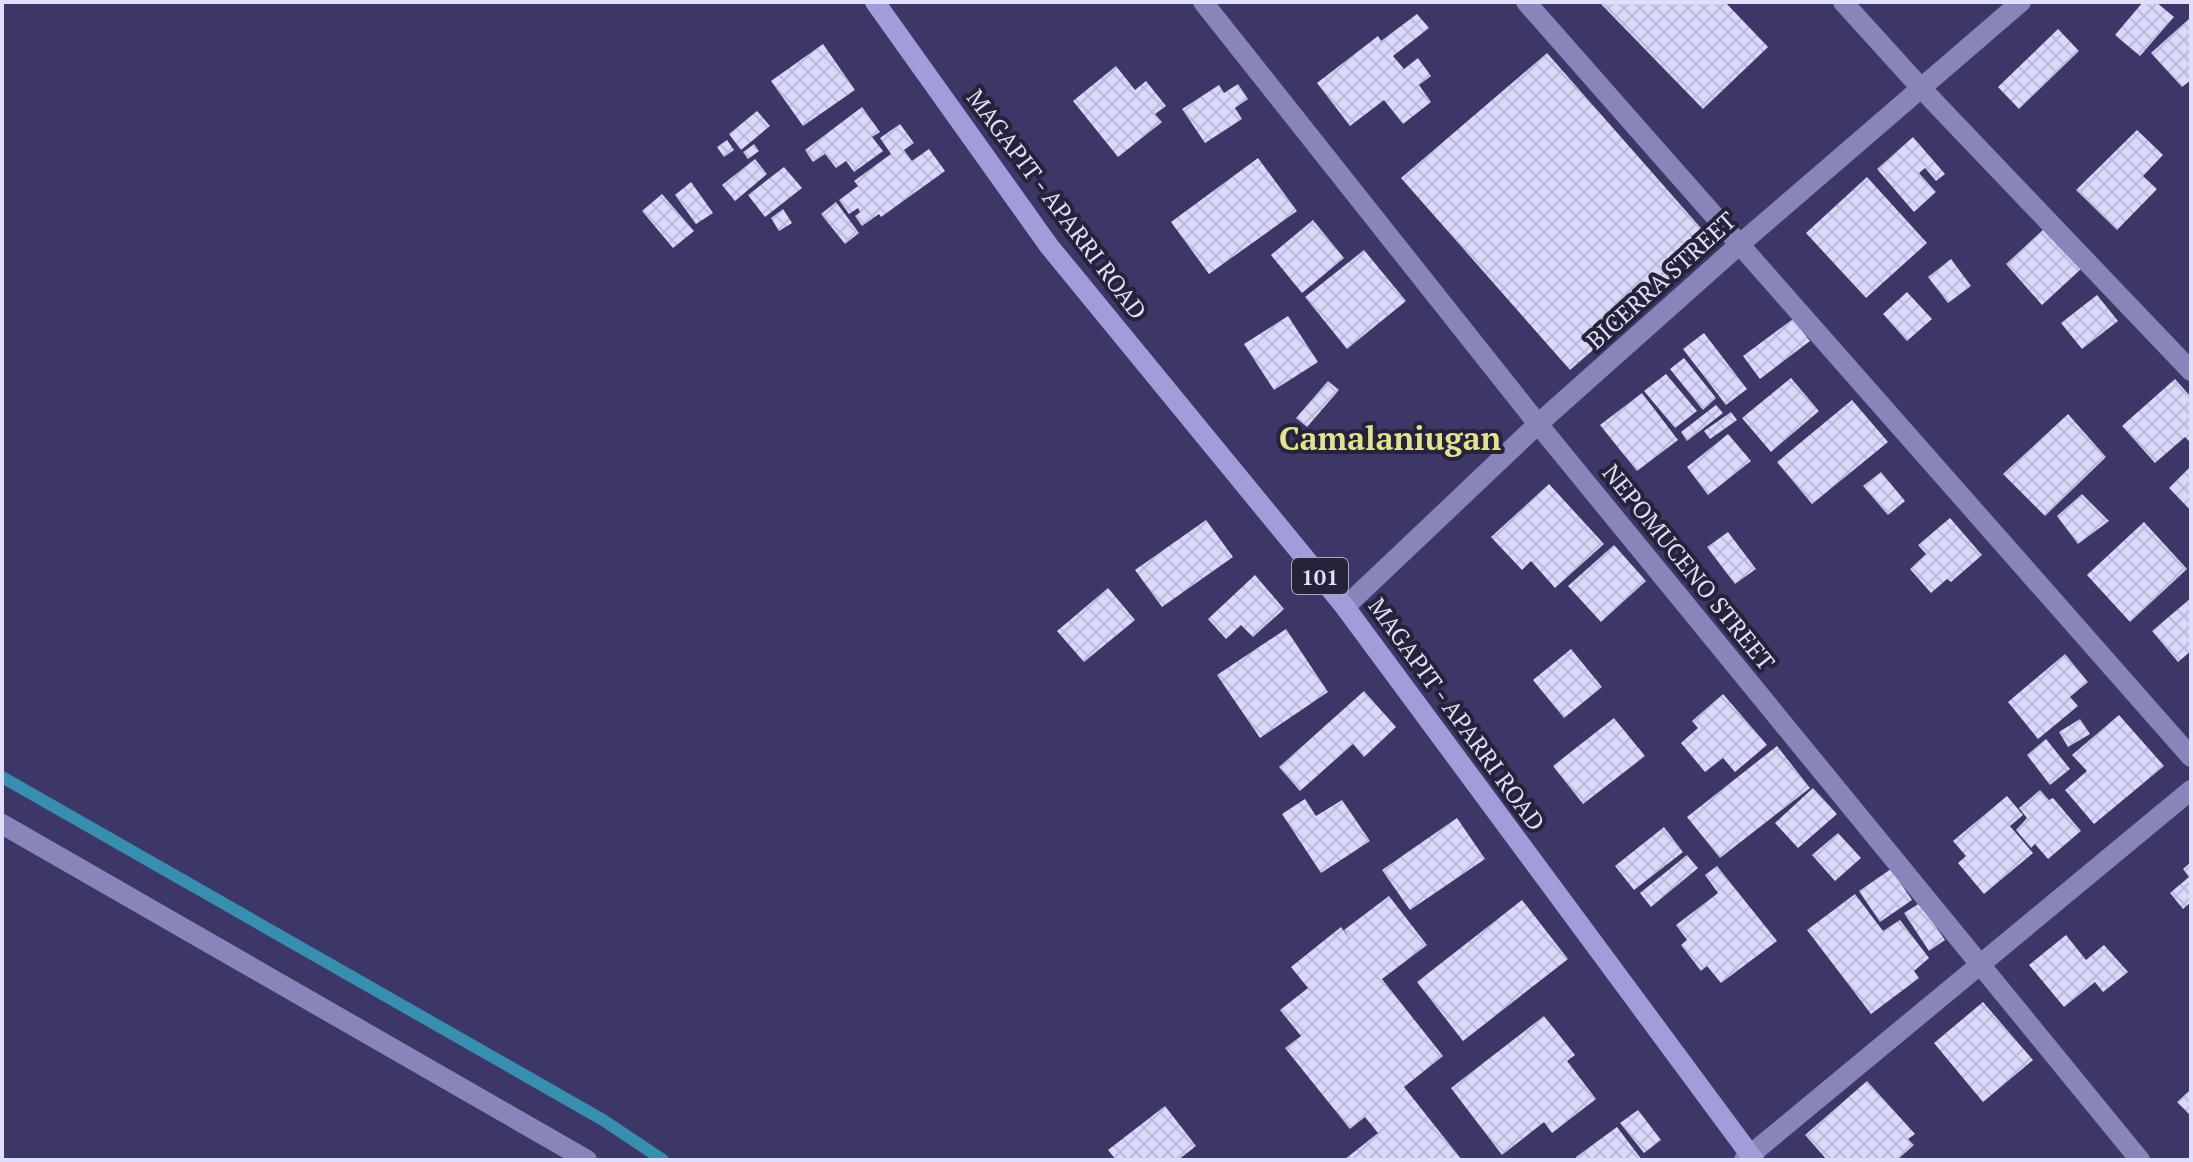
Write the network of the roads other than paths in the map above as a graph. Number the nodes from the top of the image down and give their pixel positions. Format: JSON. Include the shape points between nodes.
{"nodes":[{"id":1,"x":875,"y":2,"type":"edge"},
{"id":2,"x":1203,"y":2,"type":"edge"},
{"id":3,"x":1526,"y":2,"type":"edge"},
{"id":4,"x":1843,"y":2,"type":"edge"},
{"id":5,"x":2021,"y":2,"type":"edge"},
{"id":6,"x":1921,"y":88,"type":"junction"},
{"id":7,"x":1739,"y":245,"type":"junction"},
{"id":8,"x":2191,"y":371,"type":"edge"},
{"id":9,"x":1538,"y":424,"type":"junction"},
{"id":10,"x":1345,"y":607,"type":"junction"},
{"id":11,"x":2191,"y":757,"type":"edge"},
{"id":12,"x":2191,"y":790,"type":"edge"},
{"id":13,"x":2,"y":824,"type":"edge"},
{"id":14,"x":1982,"y":965,"type":"junction"},
{"id":15,"x":1750,"y":1158,"type":"edge"},
{"id":16,"x":587,"y":1160,"type":"edge"},
{"id":17,"x":2140,"y":1160,"type":"edge"}],
"edges":[{"from":1,"to":10,"type":"main road","name":"MAGAPIT - APARRI ROAD","number":"101","via":[[1049,246]]},
{"from":2,"to":9,"type":"street","name":"NEPOMUCENO STREET"},
{"from":3,"to":7,"type":"street"},
{"from":4,"to":6,"type":"street"},
{"from":5,"to":6,"type":"street","name":"BICERRA STREET"},
{"from":6,"to":7,"type":"street","name":"BICERRA STREET"},
{"from":6,"to":8,"type":"street"},
{"from":7,"to":9,"type":"street","name":"BICERRA STREET"},
{"from":7,"to":11,"type":"street"},
{"from":9,"to":10,"type":"street","name":"BICERRA STREET"},
{"from":9,"to":14,"type":"street","name":"NEPOMUCENO STREET"},
{"from":10,"to":15,"type":"main road","name":"MAGAPIT - APARRI ROAD","number":"101"},
{"from":12,"to":14,"type":"street"},
{"from":13,"to":16,"type":"street"},
{"from":14,"to":15,"type":"street"},
{"from":14,"to":17,"type":"street","name":"NEPOMUCENO STREET"}]}
